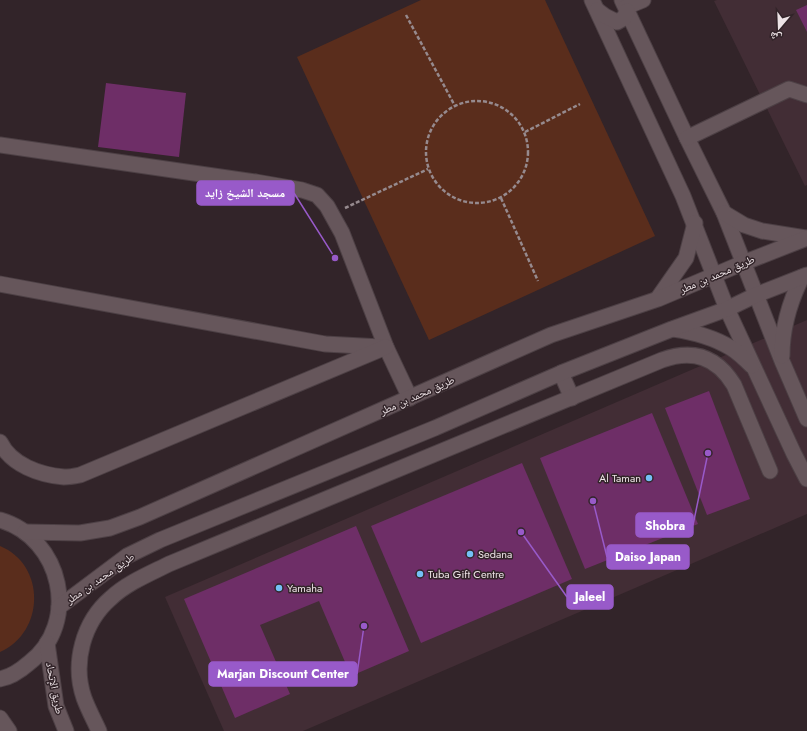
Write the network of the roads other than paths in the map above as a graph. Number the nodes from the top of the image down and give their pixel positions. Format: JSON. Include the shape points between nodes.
{"nodes":[{"id":1,"x":643,"y":0,"type":"edge"},
{"id":2,"x":594,"y":5,"type":"edge"},
{"id":3,"x":625,"y":6,"type":"edge"},
{"id":4,"x":807,"y":95,"type":"edge"},
{"id":5,"x":687,"y":138,"type":"junction"},
{"id":6,"x":0,"y":145,"type":"edge"},
{"id":7,"x":724,"y":213,"type":"junction"},
{"id":8,"x":694,"y":223,"type":"junction"},
{"id":9,"x":807,"y":238,"type":"edge"},
{"id":10,"x":743,"y":263,"type":"junction"},
{"id":11,"x":714,"y":276,"type":"junction"},
{"id":12,"x":805,"y":276,"type":"edge"},
{"id":13,"x":0,"y":284,"type":"edge"},
{"id":14,"x":756,"y":295,"type":"junction"},
{"id":15,"x":658,"y":299,"type":"junction"},
{"id":16,"x":728,"y":308,"type":"junction"},
{"id":17,"x":672,"y":329,"type":"junction"},
{"id":18,"x":386,"y":347,"type":"junction"},
{"id":19,"x":617,"y":351,"type":"junction"},
{"id":20,"x":683,"y":355,"type":"junction"},
{"id":21,"x":782,"y":361,"type":"junction"},
{"id":22,"x":756,"y":370,"type":"junction"},
{"id":23,"x":561,"y":373,"type":"junction"},
{"id":24,"x":626,"y":375,"type":"junction"},
{"id":25,"x":410,"y":398,"type":"junction"},
{"id":26,"x":572,"y":398,"type":"junction"},
{"id":27,"x":489,"y":404,"type":"junction"},
{"id":28,"x":807,"y":419,"type":"edge"},
{"id":29,"x":434,"y":428,"type":"junction"},
{"id":30,"x":499,"y":428,"type":"junction"},
{"id":31,"x":0,"y":442,"type":"edge"},
{"id":32,"x":381,"y":450,"type":"junction"},
{"id":33,"x":444,"y":451,"type":"junction"},
{"id":34,"x":327,"y":472,"type":"junction"},
{"id":35,"x":770,"y":472,"type":"dead end"},
{"id":36,"x":390,"y":473,"type":"junction"},
{"id":37,"x":807,"y":479,"type":"edge"},
{"id":38,"x":337,"y":495,"type":"junction"},
{"id":39,"x":261,"y":499,"type":"junction"},
{"id":40,"x":0,"y":520,"type":"edge"},
{"id":41,"x":270,"y":522,"type":"junction"},
{"id":42,"x":25,"y":532,"type":"junction"},
{"id":43,"x":160,"y":540,"type":"junction"},
{"id":44,"x":169,"y":564,"type":"junction"},
{"id":45,"x":59,"y":607,"type":"junction"},
{"id":46,"x":47,"y":643,"type":"junction"},
{"id":47,"x":0,"y":680,"type":"edge"},
{"id":48,"x":0,"y":718,"type":"edge"},
{"id":49,"x":10,"y":731,"type":"edge"},
{"id":50,"x":66,"y":731,"type":"edge"},
{"id":51,"x":99,"y":731,"type":"edge"}],
"edges":[{"from":1,"to":3,"type":"street"},
{"from":2,"to":3,"type":"street","via":[[605,16],[617,22],[624,18]]},
{"from":2,"to":8,"type":"street"},
{"from":3,"to":5,"type":"street"},
{"from":4,"to":5,"type":"street","via":[[789,89]]},
{"from":5,"to":7,"type":"street"},
{"from":6,"to":18,"type":"street","via":[[256,182],[317,195],[323,200],[345,241]]},
{"from":7,"to":9,"type":"street","via":[[762,232]]},
{"from":7,"to":10,"type":"street"},
{"from":8,"to":11,"type":"street"},
{"from":8,"to":15,"type":"street","via":[[686,258]]},
{"from":9,"to":10,"type":"street","name":"طريق محمد بن مطر"},
{"from":10,"to":11,"type":"street","name":"طريق محمد بن مطر"},
{"from":10,"to":14,"type":"street"},
{"from":11,"to":15,"type":"street","name":"طريق محمد بن مطر"},
{"from":11,"to":16,"type":"street"},
{"from":12,"to":14,"type":"street","name":"طريق محمد بن مطر"},
{"from":12,"to":21,"type":"street","via":[[794,293],[789,310],[783,336]]},
{"from":13,"to":18,"type":"street","via":[[325,344]]},
{"from":14,"to":16,"type":"street","name":"طريق محمد بن مطر"},
{"from":14,"to":21,"type":"street"},
{"from":15,"to":25,"type":"street","name":"طريق محمد بن مطر","via":[[551,335]]},
{"from":16,"to":17,"type":"street","name":"طريق محمد بن مطر"},
{"from":16,"to":22,"type":"street"},
{"from":17,"to":19,"type":"street","name":"طريق محمد بن مطر"},
{"from":17,"to":20,"type":"street"},
{"from":17,"to":22,"type":"street","via":[[694,332],[723,343]]},
{"from":18,"to":25,"type":"street"},
{"from":18,"to":31,"type":"street","via":[[80,475],[48,475],[30,468],[16,462],[4,451]]},
{"from":19,"to":23,"type":"street","name":"طريق محمد بن مطر"},
{"from":19,"to":24,"type":"street"},
{"from":20,"to":24,"type":"street","via":[[662,360]]},
{"from":20,"to":35,"type":"street","via":[[712,362],[728,376]]},
{"from":21,"to":28,"type":"street"},
{"from":22,"to":37,"type":"street"},
{"from":23,"to":26,"type":"street"},
{"from":23,"to":27,"type":"street","name":"طريق محمد بن مطر"},
{"from":24,"to":26,"type":"street"},
{"from":25,"to":42,"type":"street","name":"طريق محمد بن مطر","via":[[110,528],[80,533]]},
{"from":26,"to":30,"type":"street"},
{"from":27,"to":29,"type":"street","name":"طريق محمد بن مطر"},
{"from":27,"to":30,"type":"street"},
{"from":29,"to":32,"type":"street","name":"طريق محمد بن مطر"},
{"from":29,"to":33,"type":"street"},
{"from":30,"to":33,"type":"street"},
{"from":32,"to":34,"type":"street","name":"طريق محمد بن مطر"},
{"from":32,"to":36,"type":"street"},
{"from":33,"to":36,"type":"street"},
{"from":34,"to":38,"type":"street"},
{"from":34,"to":39,"type":"street","name":"طريق محمد بن مطر"},
{"from":36,"to":38,"type":"street"},
{"from":38,"to":41,"type":"street"},
{"from":39,"to":41,"type":"street"},
{"from":39,"to":43,"type":"street","name":"طريق محمد بن مطر"},
{"from":40,"to":42,"type":"street"},
{"from":41,"to":44,"type":"street"},
{"from":42,"to":45,"type":"street","via":[[48,557],[59,590]]},
{"from":43,"to":44,"type":"street"},
{"from":43,"to":45,"type":"street","name":"طريق محمد بن مطر","via":[[127,556]]},
{"from":44,"to":51,"type":"street","via":[[111,597],[88,627],[80,653],[80,682]]},
{"from":45,"to":46,"type":"street","via":[[55,626]]},
{"from":46,"to":47,"type":"street","via":[[35,659],[20,671]]},
{"from":46,"to":50,"type":"street","name":"طريق اﻹتحاد","via":[[56,706]]},
{"from":48,"to":49,"type":"street"}]}
